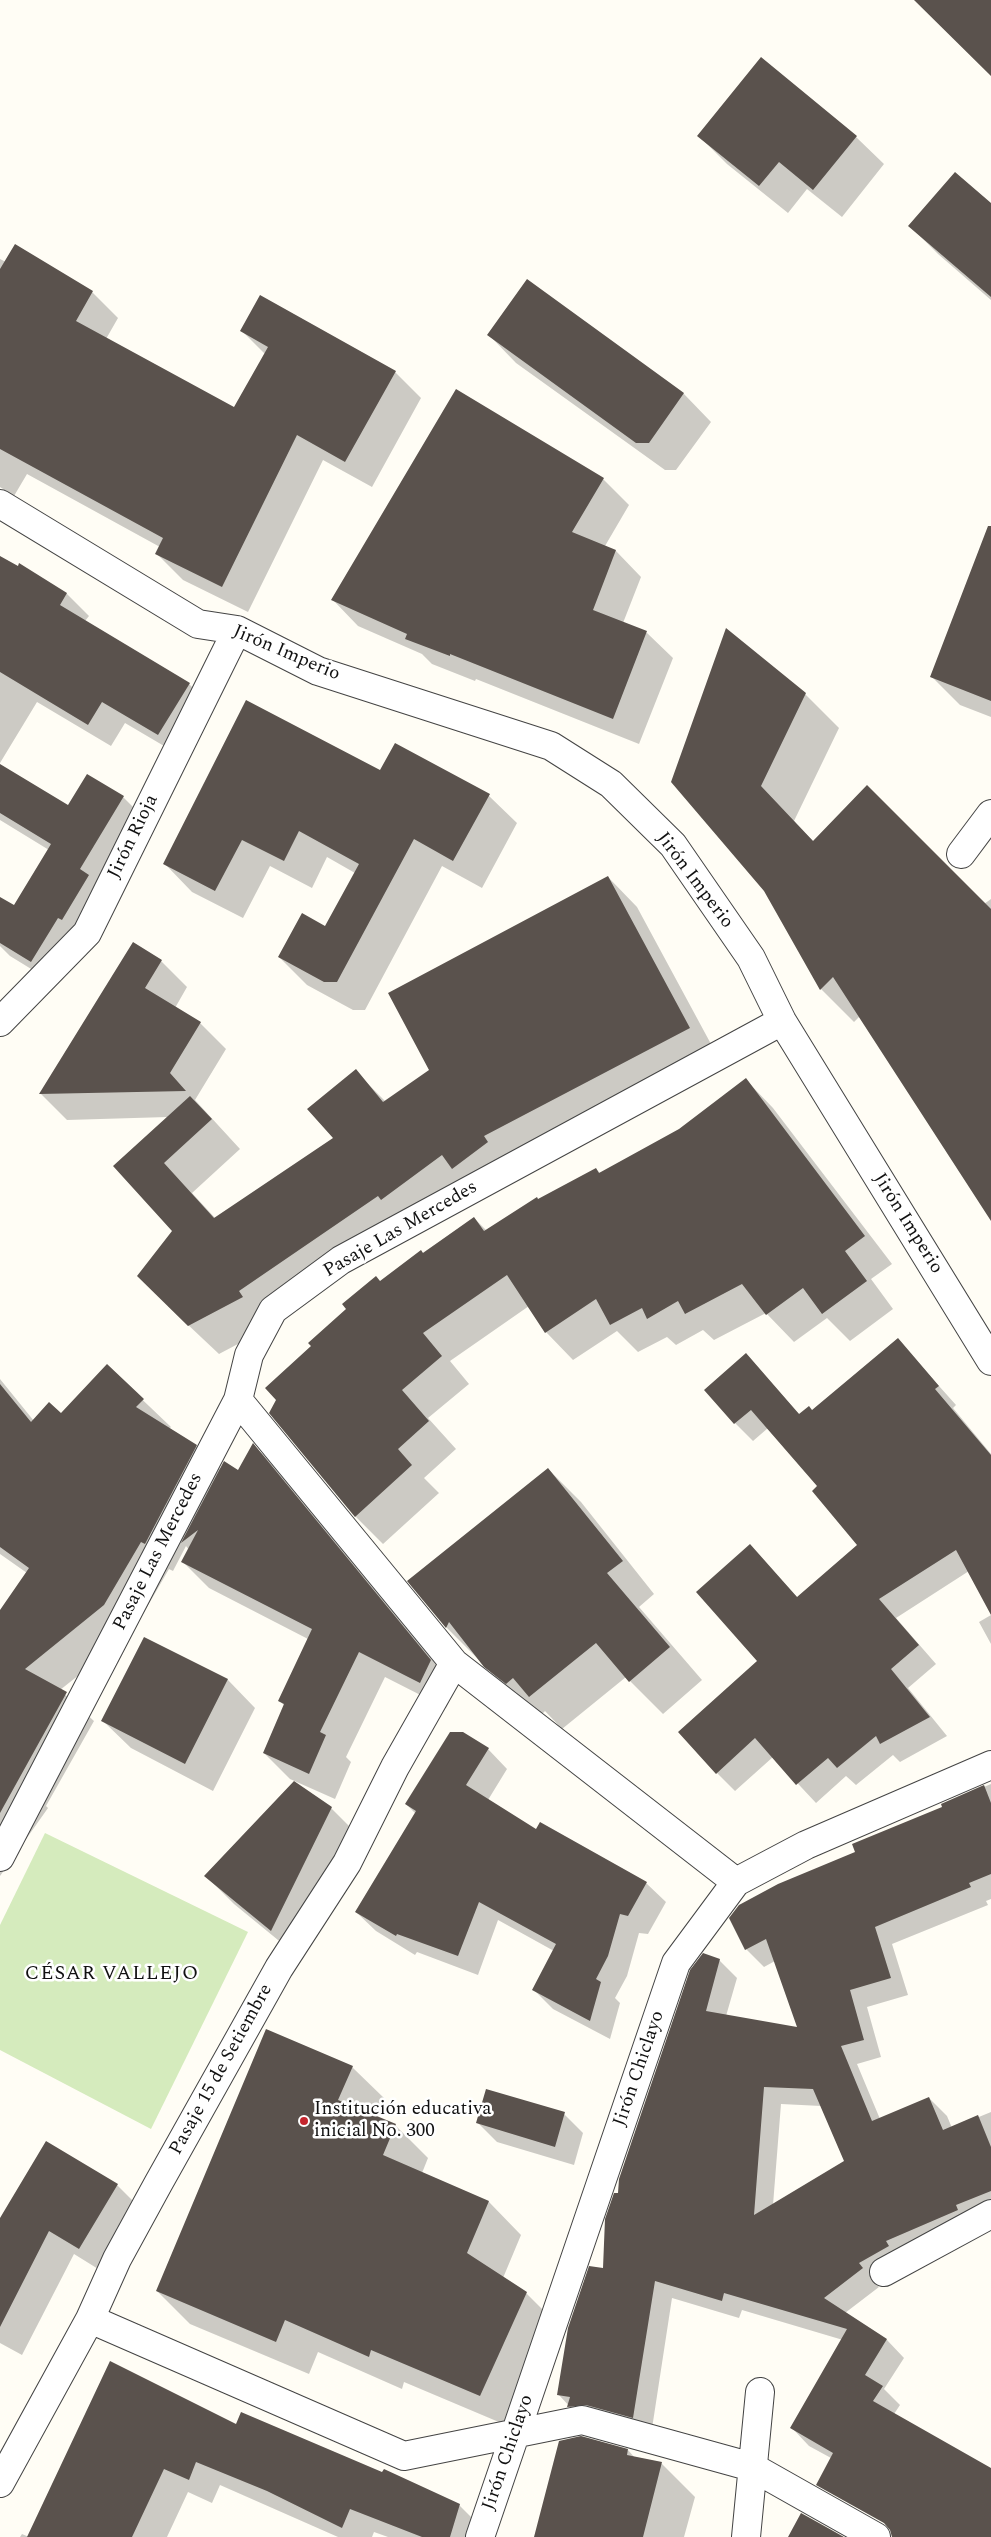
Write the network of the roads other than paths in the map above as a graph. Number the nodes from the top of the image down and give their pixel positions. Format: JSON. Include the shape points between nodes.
{"nodes":[{"id":1,"x":0,"y":504,"type":"edge"},
{"id":2,"x":237,"y":630,"type":"junction"},
{"id":3,"x":991,"y":814,"type":"edge"},
{"id":4,"x":961,"y":854,"type":"dead end"},
{"id":5,"x":0,"y":1021,"type":"edge"},
{"id":6,"x":782,"y":1021,"type":"junction"},
{"id":7,"x":991,"y":1361,"type":"edge"},
{"id":8,"x":238,"y":1400,"type":"junction"},
{"id":9,"x":454,"y":1663,"type":"junction"},
{"id":10,"x":991,"y":1764,"type":"edge"},
{"id":11,"x":0,"y":1857,"type":"edge"},
{"id":12,"x":736,"y":1882,"type":"junction"},
{"id":13,"x":991,"y":2214,"type":"edge"},
{"id":14,"x":884,"y":2272,"type":"dead end"},
{"id":15,"x":90,"y":2320,"type":"junction"},
{"id":16,"x":760,"y":2392,"type":"dead end"},
{"id":17,"x":516,"y":2432,"type":"junction"},
{"id":18,"x":752,"y":2467,"type":"junction"},
{"id":19,"x":0,"y":2483,"type":"edge"},
{"id":20,"x":480,"y":2537,"type":"edge"},
{"id":21,"x":746,"y":2537,"type":"edge"},
{"id":22,"x":876,"y":2537,"type":"edge"}],
"edges":[{"from":1,"to":2,"type":"street","name":"Jirón Imperio","via":[[198,624]]},
{"from":2,"to":5,"type":"street","name":"Jirón Rioja","via":[[87,933]]},
{"from":2,"to":6,"type":"street","name":"Jirón Imperio","via":[[318,671],[551,746],[610,784],[673,845],[751,958]]},
{"from":3,"to":4,"type":"street"},
{"from":6,"to":7,"type":"street","name":"Jirón Imperio"},
{"from":6,"to":8,"type":"street","name":"Pasaje Las Mercedes","via":[[341,1260],[273,1310],[249,1355]]},
{"from":8,"to":9,"type":"street"},
{"from":8,"to":11,"type":"street","name":"Pasaje Las Mercedes"},
{"from":9,"to":12,"type":"street"},
{"from":9,"to":15,"type":"street","name":"Pasaje 15 de Setiembre","via":[[394,1767],[347,1863],[279,1968],[158,2184],[117,2259]]},
{"from":10,"to":12,"type":"street","name":"Jirón Chiclayo","via":[[806,1845]]},
{"from":12,"to":17,"type":"street","name":"Jirón Chiclayo","via":[[676,1963]]},
{"from":13,"to":14,"type":"street"},
{"from":15,"to":17,"type":"street","via":[[404,2456]]},
{"from":15,"to":19,"type":"street","name":"Pasaje 15 de Setiembre"},
{"from":16,"to":18,"type":"street"},
{"from":17,"to":18,"type":"street","via":[[582,2420]]},
{"from":17,"to":20,"type":"street","name":"Jirón Chiclayo"},
{"from":18,"to":21,"type":"street"},
{"from":18,"to":22,"type":"street"}]}
